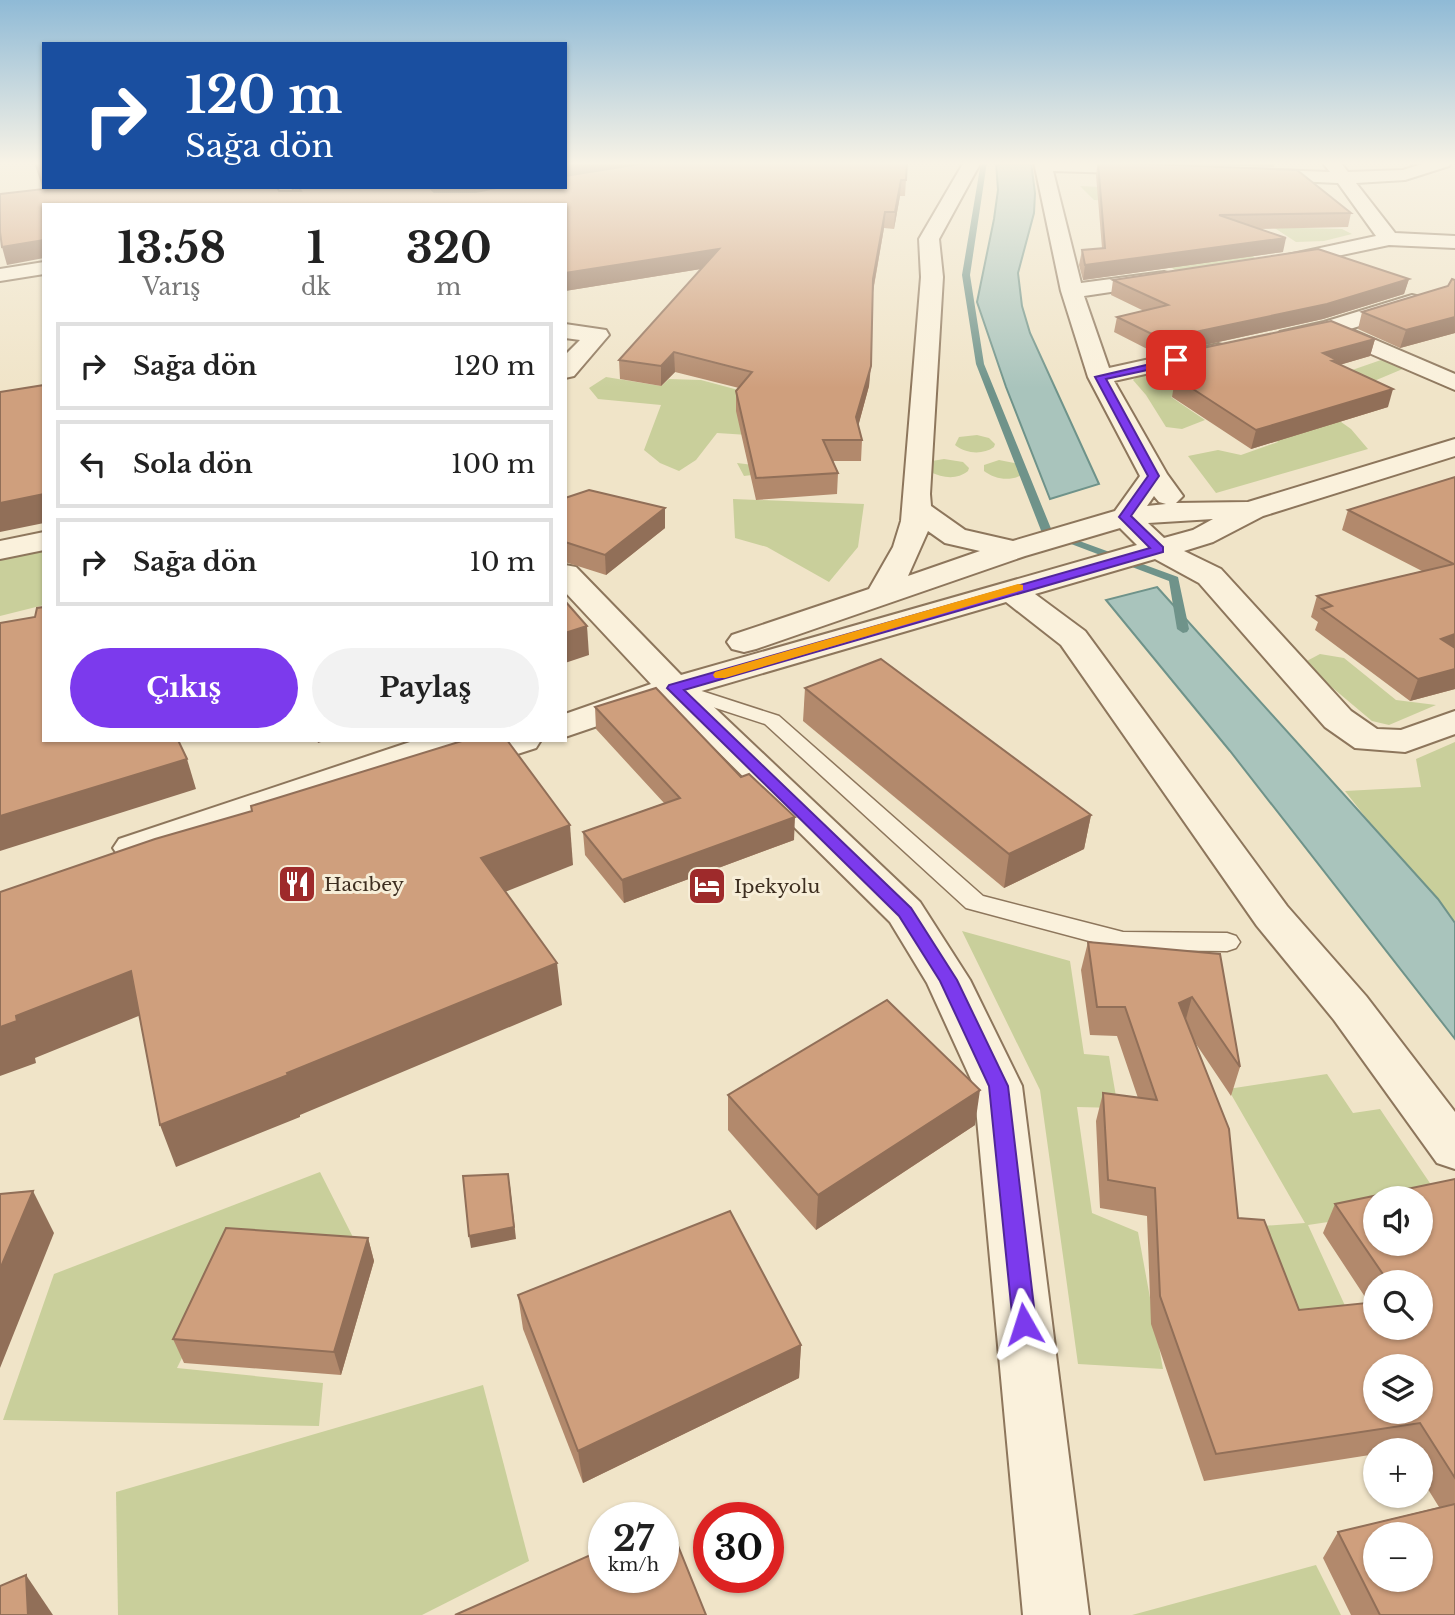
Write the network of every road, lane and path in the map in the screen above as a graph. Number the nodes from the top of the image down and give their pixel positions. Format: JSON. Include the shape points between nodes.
{"nodes":[{"id":1,"x":930,"y":237,"type":"edge"},
{"id":2,"x":1060,"y":237,"type":"edge"},
{"id":3,"x":1389,"y":239,"type":"joint"},
{"id":4,"x":1455,"y":242,"type":"edge"},
{"id":5,"x":1251,"y":266,"type":"edge"},
{"id":6,"x":42,"y":268,"type":"edge"},
{"id":7,"x":0,"y":275,"type":"edge"},
{"id":8,"x":1182,"y":276,"type":"edge"},
{"id":9,"x":1072,"y":291,"type":"junction"},
{"id":10,"x":1434,"y":295,"type":"edge"},
{"id":11,"x":1329,"y":328,"type":"junction"},
{"id":12,"x":567,"y":331,"type":"edge"},
{"id":13,"x":1262,"y":342,"type":"edge"},
{"id":14,"x":1235,"y":348,"type":"edge"},
{"id":15,"x":567,"y":368,"type":"edge"},
{"id":16,"x":1100,"y":377,"type":"junction"},
{"id":17,"x":1455,"y":383,"type":"edge"},
{"id":18,"x":1455,"y":447,"type":"edge"},
{"id":19,"x":1154,"y":476,"type":"junction"},
{"id":20,"x":919,"y":510,"type":"junction"},
{"id":21,"x":1253,"y":510,"type":"junction"},
{"id":22,"x":1179,"y":511,"type":"junction"},
{"id":23,"x":1125,"y":517,"type":"junction"},
{"id":24,"x":1203,"y":536,"type":"junction"},
{"id":25,"x":42,"y":541,"type":"edge"},
{"id":26,"x":1158,"y":549,"type":"junction"},
{"id":27,"x":0,"y":550,"type":"edge"},
{"id":28,"x":1014,"y":550,"type":"junction"},
{"id":29,"x":567,"y":576,"type":"edge"},
{"id":30,"x":1210,"y":576,"type":"junction"},
{"id":31,"x":1010,"y":590,"type":"junction"},
{"id":32,"x":881,"y":595,"type":"junction"},
{"id":33,"x":666,"y":680,"type":"junction"},
{"id":34,"x":567,"y":702,"type":"edge"},
{"id":35,"x":1455,"y":722,"type":"edge"},
{"id":36,"x":567,"y":725,"type":"edge"},
{"id":37,"x":448,"y":742,"type":"edge"},
{"id":38,"x":517,"y":742,"type":"edge"},
{"id":39,"x":1227,"y":942,"type":"dead end"},
{"id":40,"x":1455,"y":1149,"type":"edge"},
{"id":41,"x":1056,"y":1615,"type":"edge"}],
"edges":[{"from":1,"to":20,"type":"street","via":[[932,277],[916,494]]},
{"from":2,"to":9,"type":"street"},
{"from":3,"to":4,"type":"street"},
{"from":3,"to":5,"type":"street"},
{"from":6,"to":7,"type":"street"},
{"from":8,"to":9,"type":"street"},
{"from":9,"to":16,"type":"street"},
{"from":10,"to":11,"type":"street"},
{"from":11,"to":13,"type":"street"},
{"from":11,"to":17,"type":"street"},
{"from":12,"to":15,"type":"street","via":[[598,335]]},
{"from":14,"to":16,"type":"street"},
{"from":16,"to":19,"type":"street"},
{"from":18,"to":21,"type":"street"},
{"from":19,"to":22,"type":"street"},
{"from":19,"to":23,"type":"street"},
{"from":20,"to":28,"type":"street","via":[[955,537]]},
{"from":20,"to":32,"type":"street","via":[[906,552]]},
{"from":21,"to":22,"type":"street"},
{"from":21,"to":24,"type":"street"},
{"from":22,"to":23,"type":"street"},
{"from":22,"to":24,"type":"street"},
{"from":23,"to":26,"type":"street"},
{"from":23,"to":28,"type":"street"},
{"from":24,"to":26,"type":"street"},
{"from":24,"to":30,"type":"street"},
{"from":25,"to":27,"type":"street"},
{"from":26,"to":30,"type":"street"},
{"from":26,"to":31,"type":"street"},
{"from":28,"to":32,"type":"street"},
{"from":29,"to":33,"type":"street"},
{"from":30,"to":35,"type":"street","via":[[1338,719],[1368,740],[1405,741]]},
{"from":31,"to":33,"type":"street"},
{"from":31,"to":40,"type":"street","via":[[1073,638],[1272,916],[1350,1008]]},
{"from":32,"to":33,"type":"street"},
{"from":33,"to":34,"type":"street"},
{"from":33,"to":36,"type":"street"},
{"from":33,"to":39,"type":"lane","via":[[772,720],[975,902],[1123,941]]},
{"from":33,"to":41,"type":"street","via":[[905,912],[948,980],[999,1086]]},
{"from":37,"to":38,"type":"street","via":[[111,869]]}]}
